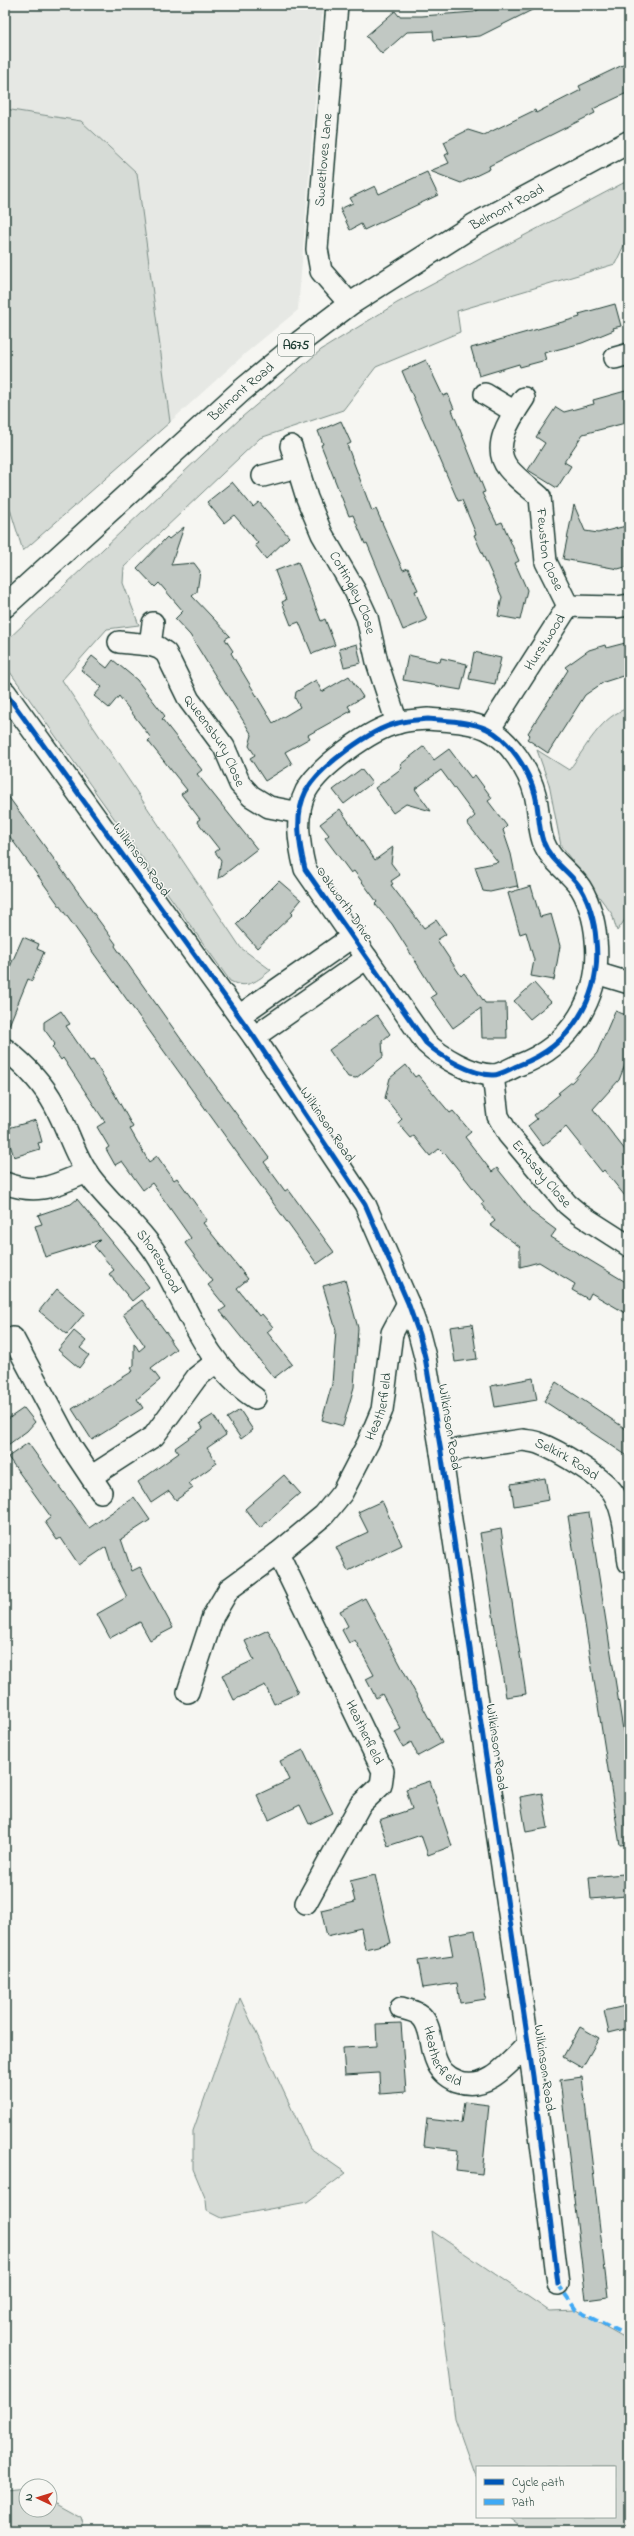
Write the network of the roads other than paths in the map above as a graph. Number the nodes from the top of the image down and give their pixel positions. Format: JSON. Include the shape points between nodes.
{"nodes":[{"id":1,"x":337,"y":5,"type":"edge"},
{"id":2,"x":629,"y":142,"type":"edge"},
{"id":3,"x":350,"y":304,"type":"junction"},
{"id":4,"x":485,"y":394,"type":"dead end"},
{"id":5,"x":290,"y":446,"type":"dead end"},
{"id":6,"x":297,"y":467,"type":"junction"},
{"id":7,"x":262,"y":476,"type":"dead end"},
{"id":8,"x":629,"y":605,"type":"edge"},
{"id":9,"x":5,"y":606,"type":"edge"},
{"id":10,"x":568,"y":606,"type":"junction"},
{"id":11,"x":153,"y":623,"type":"dead end"},
{"id":12,"x":119,"y":642,"type":"dead end"},
{"id":13,"x":150,"y":645,"type":"junction"},
{"id":14,"x":5,"y":692,"type":"edge"},
{"id":15,"x":397,"y":723,"type":"junction"},
{"id":16,"x":488,"y":730,"type":"junction"},
{"id":17,"x":300,"y":813,"type":"junction"},
{"id":18,"x":352,"y":937,"type":"junction"},
{"id":19,"x":367,"y":958,"type":"junction"},
{"id":20,"x":596,"y":973,"type":"junction"},
{"id":21,"x":629,"y":983,"type":"edge"},
{"id":22,"x":239,"y":1016,"type":"junction"},
{"id":23,"x":254,"y":1037,"type":"junction"},
{"id":24,"x":5,"y":1049,"type":"edge"},
{"id":25,"x":493,"y":1075,"type":"junction"},
{"id":26,"x":86,"y":1172,"type":"junction"},
{"id":27,"x":5,"y":1183,"type":"edge"},
{"id":28,"x":629,"y":1246,"type":"edge"},
{"id":29,"x":408,"y":1303,"type":"junction"},
{"id":30,"x":14,"y":1352,"type":"edge"},
{"id":31,"x":216,"y":1362,"type":"junction"},
{"id":32,"x":255,"y":1398,"type":"dead end"},
{"id":33,"x":441,"y":1452,"type":"junction"},
{"id":34,"x":278,"y":1553,"type":"junction"},
{"id":35,"x":629,"y":1563,"type":"edge"},
{"id":36,"x":188,"y":1692,"type":"dead end"},
{"id":37,"x":306,"y":1903,"type":"dead end"},
{"id":38,"x":402,"y":2008,"type":"dead end"},
{"id":39,"x":528,"y":2044,"type":"junction"},
{"id":40,"x":558,"y":2284,"type":"dead end"}],
"edges":[{"from":1,"to":3,"type":"street","name":"Sweetloves Lane","via":[[317,248],[321,271]]},
{"from":2,"to":3,"type":"main road","name":"Belmont Road","number":"A675","via":[[474,225]]},
{"from":3,"to":9,"type":"main road","name":"Belmont Road","number":"A675","via":[[240,392]]},
{"from":4,"to":10,"type":"street","name":"Fewston Close","via":[[519,405],[508,422],[503,436],[502,452],[507,467],[540,497],[546,562]]},
{"from":5,"to":6,"type":"street","name":"Cottingley Close"},
{"from":6,"to":7,"type":"street"},
{"from":6,"to":15,"type":"street","name":"Cottingley Close","via":[[322,534],[367,617],[377,662]]},
{"from":8,"to":10,"type":"street","name":"Hurstwood"},
{"from":10,"to":16,"type":"street","name":"Hurstwood"},
{"from":11,"to":13,"type":"street"},
{"from":12,"to":13,"type":"street","name":"Queensbury Close"},
{"from":13,"to":17,"type":"street","name":"Queensbury Close","via":[[166,653],[190,700],[224,746],[240,784],[251,796],[269,806]]},
{"from":14,"to":22,"type":"street","name":"Wilkinson Road"},
{"from":15,"to":16,"type":"street","name":"Oakworth Drive","via":[[428,719],[463,722]]},
{"from":15,"to":17,"type":"street","name":"Oakworth Drive","via":[[372,733],[317,776],[306,792]]},
{"from":16,"to":20,"type":"street","name":"Oakworth Drive","via":[[512,749],[527,772],[535,794],[547,850],[554,862],[578,884],[588,905],[596,940]]},
{"from":17,"to":18,"type":"street","name":"Oakworth Drive","via":[[300,848],[305,869]]},
{"from":18,"to":19,"type":"street","name":"Oakworth Drive"},
{"from":18,"to":22,"type":"street"},
{"from":19,"to":23,"type":"street"},
{"from":19,"to":25,"type":"street","name":"Oakworth Drive","via":[[426,1043],[439,1055],[460,1066]]},
{"from":20,"to":21,"type":"street"},
{"from":20,"to":25,"type":"street","name":"Oakworth Drive","via":[[587,1002],[574,1025],[558,1044],[537,1059]]},
{"from":22,"to":23,"type":"street","name":"Wilkinson Road"},
{"from":23,"to":29,"type":"street","name":"Wilkinson Road","via":[[365,1204]]},
{"from":24,"to":26,"type":"street","name":"Shoreswood","via":[[26,1068],[54,1105]]},
{"from":25,"to":28,"type":"street","name":"Embsay Close","via":[[498,1116],[508,1134],[567,1204]]},
{"from":26,"to":27,"type":"street","via":[[51,1187],[35,1190]]},
{"from":26,"to":31,"type":"street","name":"Shoreswood","via":[[103,1195],[148,1241]]},
{"from":29,"to":33,"type":"street","name":"Wilkinson Road","via":[[425,1357]]},
{"from":29,"to":34,"type":"street","name":"Heatherfield","via":[[392,1333],[382,1410],[356,1468],[342,1493],[324,1515]]},
{"from":30,"to":31,"type":"street","via":[[96,1484],[154,1436],[166,1423],[197,1377]]},
{"from":31,"to":32,"type":"street","name":"Shoreswood","via":[[236,1386]]},
{"from":33,"to":35,"type":"street","name":"Selkirk Road","via":[[523,1440],[550,1447],[604,1483],[615,1496],[623,1521]]},
{"from":33,"to":39,"type":"street","name":"Wilkinson Road"},
{"from":34,"to":36,"type":"street","name":"Heatherfield","via":[[229,1589],[220,1604]]},
{"from":34,"to":37,"type":"street","name":"Heatherfield","via":[[383,1771],[381,1785],[360,1805]]},
{"from":38,"to":39,"type":"street","name":"Heatherfield","via":[[412,2010],[421,2017],[427,2025],[436,2061],[452,2079],[462,2083],[473,2084],[489,2078]]},
{"from":39,"to":40,"type":"street","name":"Wilkinson Road"}]}
